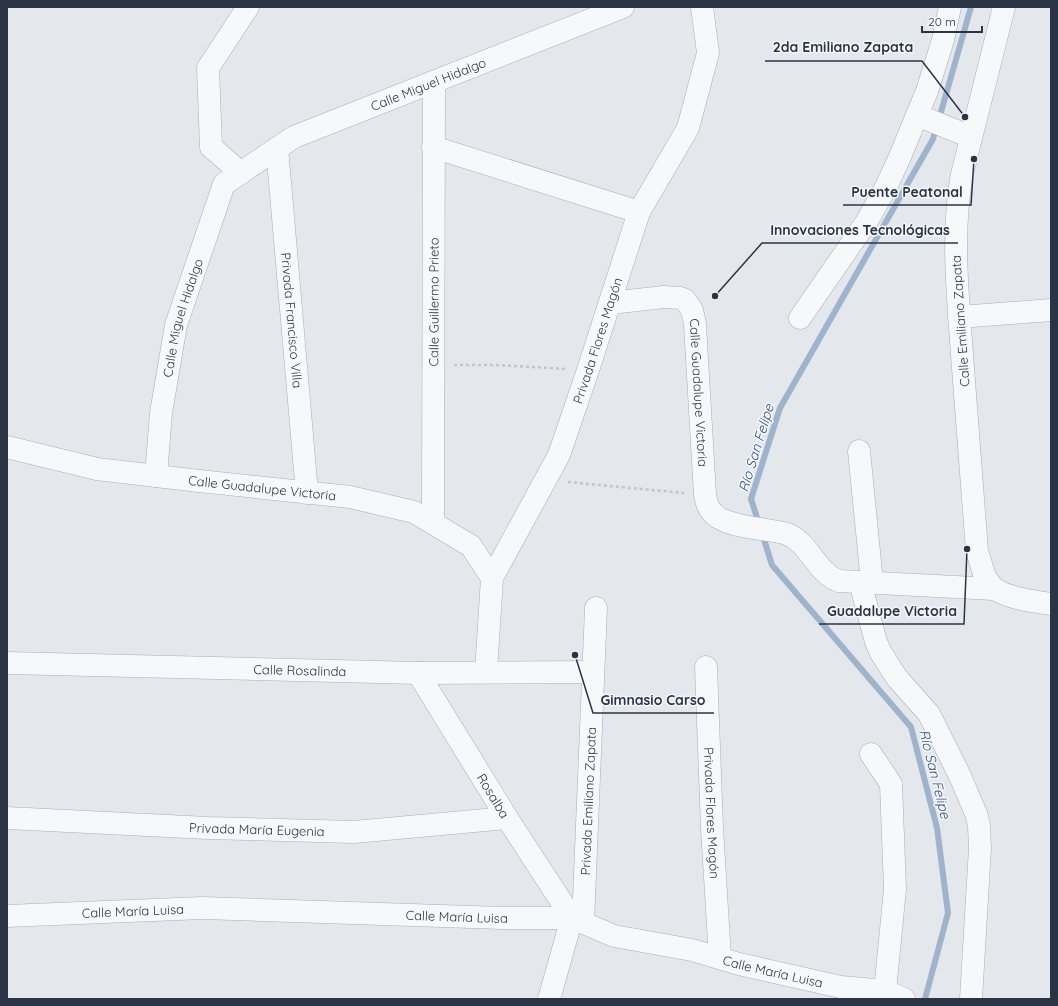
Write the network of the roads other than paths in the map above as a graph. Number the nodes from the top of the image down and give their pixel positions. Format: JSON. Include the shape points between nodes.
{"nodes":[{"id":1,"x":248,"y":7,"type":"edge"},
{"id":2,"x":572,"y":7,"type":"edge"},
{"id":3,"x":623,"y":7,"type":"edge"},
{"id":4,"x":702,"y":7,"type":"edge"},
{"id":5,"x":950,"y":7,"type":"edge"},
{"id":6,"x":1004,"y":7,"type":"edge"},
{"id":7,"x":593,"y":19,"type":"junction"},
{"id":8,"x":434,"y":82,"type":"junction"},
{"id":9,"x":922,"y":117,"type":"junction"},
{"id":10,"x":964,"y":134,"type":"junction"},
{"id":11,"x":433,"y":147,"type":"junction"},
{"id":12,"x":277,"y":148,"type":"junction"},
{"id":13,"x":241,"y":173,"type":"junction"},
{"id":14,"x":639,"y":212,"type":"junction"},
{"id":15,"x":610,"y":303,"type":"junction"},
{"id":16,"x":1051,"y":310,"type":"edge"},
{"id":17,"x":959,"y":317,"type":"junction"},
{"id":18,"x":800,"y":318,"type":"dead end"},
{"id":19,"x":7,"y":447,"type":"edge"},
{"id":20,"x":859,"y":451,"type":"dead end"},
{"id":21,"x":156,"y":476,"type":"junction"},
{"id":22,"x":307,"y":493,"type":"junction"},
{"id":23,"x":433,"y":523,"type":"junction"},
{"id":24,"x":492,"y":578,"type":"junction"},
{"id":25,"x":866,"y":582,"type":"junction"},
{"id":26,"x":994,"y":589,"type":"junction"},
{"id":27,"x":1051,"y":604,"type":"edge"},
{"id":28,"x":596,"y":608,"type":"dead end"},
{"id":29,"x":7,"y":663,"type":"edge"},
{"id":30,"x":706,"y":667,"type":"dead end"},
{"id":31,"x":418,"y":672,"type":"junction"},
{"id":32,"x":486,"y":672,"type":"junction"},
{"id":33,"x":593,"y":672,"type":"junction"},
{"id":34,"x":871,"y":754,"type":"dead end"},
{"id":35,"x":7,"y":818,"type":"edge"},
{"id":36,"x":507,"y":818,"type":"junction"},
{"id":37,"x":7,"y":916,"type":"edge"},
{"id":38,"x":577,"y":920,"type":"junction"},
{"id":39,"x":720,"y":958,"type":"junction"},
{"id":40,"x":895,"y":995,"type":"edge"},
{"id":41,"x":549,"y":999,"type":"edge"},
{"id":42,"x":971,"y":999,"type":"edge"}],
"edges":[{"from":1,"to":13,"type":"street","via":[[208,68],[211,147]]},
{"from":2,"to":7,"type":"street"},
{"from":3,"to":7,"type":"street","name":"Calle Miguel Hidalgo"},
{"from":4,"to":14,"type":"street","name":"Privada Flores Magón","via":[[708,53],[688,128]]},
{"from":5,"to":9,"type":"street"},
{"from":6,"to":10,"type":"street","name":"Calle Emiliano Zapata"},
{"from":7,"to":8,"type":"street","name":"Calle Miguel Hidalgo"},
{"from":8,"to":11,"type":"street","name":"Calle Guillermo Prieto"},
{"from":8,"to":12,"type":"street","name":"Calle Miguel Hidalgo","via":[[294,137]]},
{"from":9,"to":10,"type":"street"},
{"from":9,"to":18,"type":"street","via":[[867,221]]},
{"from":10,"to":17,"type":"street","name":"Calle Emiliano Zapata","via":[[955,234]]},
{"from":11,"to":14,"type":"street"},
{"from":11,"to":23,"type":"street","name":"Calle Guillermo Prieto"},
{"from":12,"to":13,"type":"street","name":"Calle Miguel Hidalgo"},
{"from":12,"to":22,"type":"street","name":"Privada Francisco Villa"},
{"from":13,"to":21,"type":"street","name":"Calle Miguel Hidalgo","via":[[224,184],[176,325],[161,413]]},
{"from":14,"to":15,"type":"street","name":"Privada Flores Magón"},
{"from":15,"to":24,"type":"street","name":"Privada Flores Magón","via":[[559,455]]},
{"from":15,"to":25,"type":"street","name":"Calle Guadalupe Victoria","via":[[672,296],[685,300],[692,310],[695,324],[705,496],[712,513],[735,524],[788,534],[798,541],[832,578],[846,582]]},
{"from":16,"to":17,"type":"street"},
{"from":17,"to":26,"type":"street","name":"Calle Emiliano Zapata","via":[[977,551],[985,577]]},
{"from":19,"to":21,"type":"street","name":"Calle Guadalupe Victoria","via":[[97,469]]},
{"from":20,"to":25,"type":"street"},
{"from":21,"to":22,"type":"street","name":"Calle Guadalupe Victoria"},
{"from":22,"to":23,"type":"street","name":"Calle Guadalupe Victoria","via":[[350,497],[414,512]]},
{"from":23,"to":24,"type":"street","name":"Calle Guadalupe Victoria","via":[[471,546]]},
{"from":24,"to":32,"type":"street","name":"Privada Flores Magón"},
{"from":25,"to":26,"type":"street"},
{"from":25,"to":42,"type":"street","via":[[876,642],[881,653],[897,678],[929,714],[977,816],[980,848]]},
{"from":26,"to":27,"type":"street","via":[[1020,599]]},
{"from":28,"to":33,"type":"street","name":"Privada Emiliano Zapata"},
{"from":29,"to":31,"type":"street","name":"Calle Rosalinda"},
{"from":30,"to":39,"type":"street","name":"Privada Flores Magón"},
{"from":31,"to":32,"type":"street","name":"Calle Rosalinda"},
{"from":31,"to":36,"type":"street","name":"Rosalba"},
{"from":32,"to":33,"type":"street","name":"Calle Rosalinda"},
{"from":33,"to":38,"type":"street","name":"Privada Emiliano Zapata"},
{"from":34,"to":40,"type":"street","via":[[891,784],[895,889]]},
{"from":35,"to":36,"type":"street","name":"Privada María Eugenia","via":[[200,828],[354,832]]},
{"from":36,"to":38,"type":"street","name":"Rosalba"},
{"from":37,"to":38,"type":"street","name":"Calle María Luisa","via":[[202,908]]},
{"from":38,"to":39,"type":"street","name":"Calle María Luisa","via":[[614,936],[692,950]]},
{"from":38,"to":41,"type":"street","name":"Privada Emiliano Zapata"},
{"from":39,"to":40,"type":"street","name":"Calle María Luisa","via":[[841,987]]}]}
